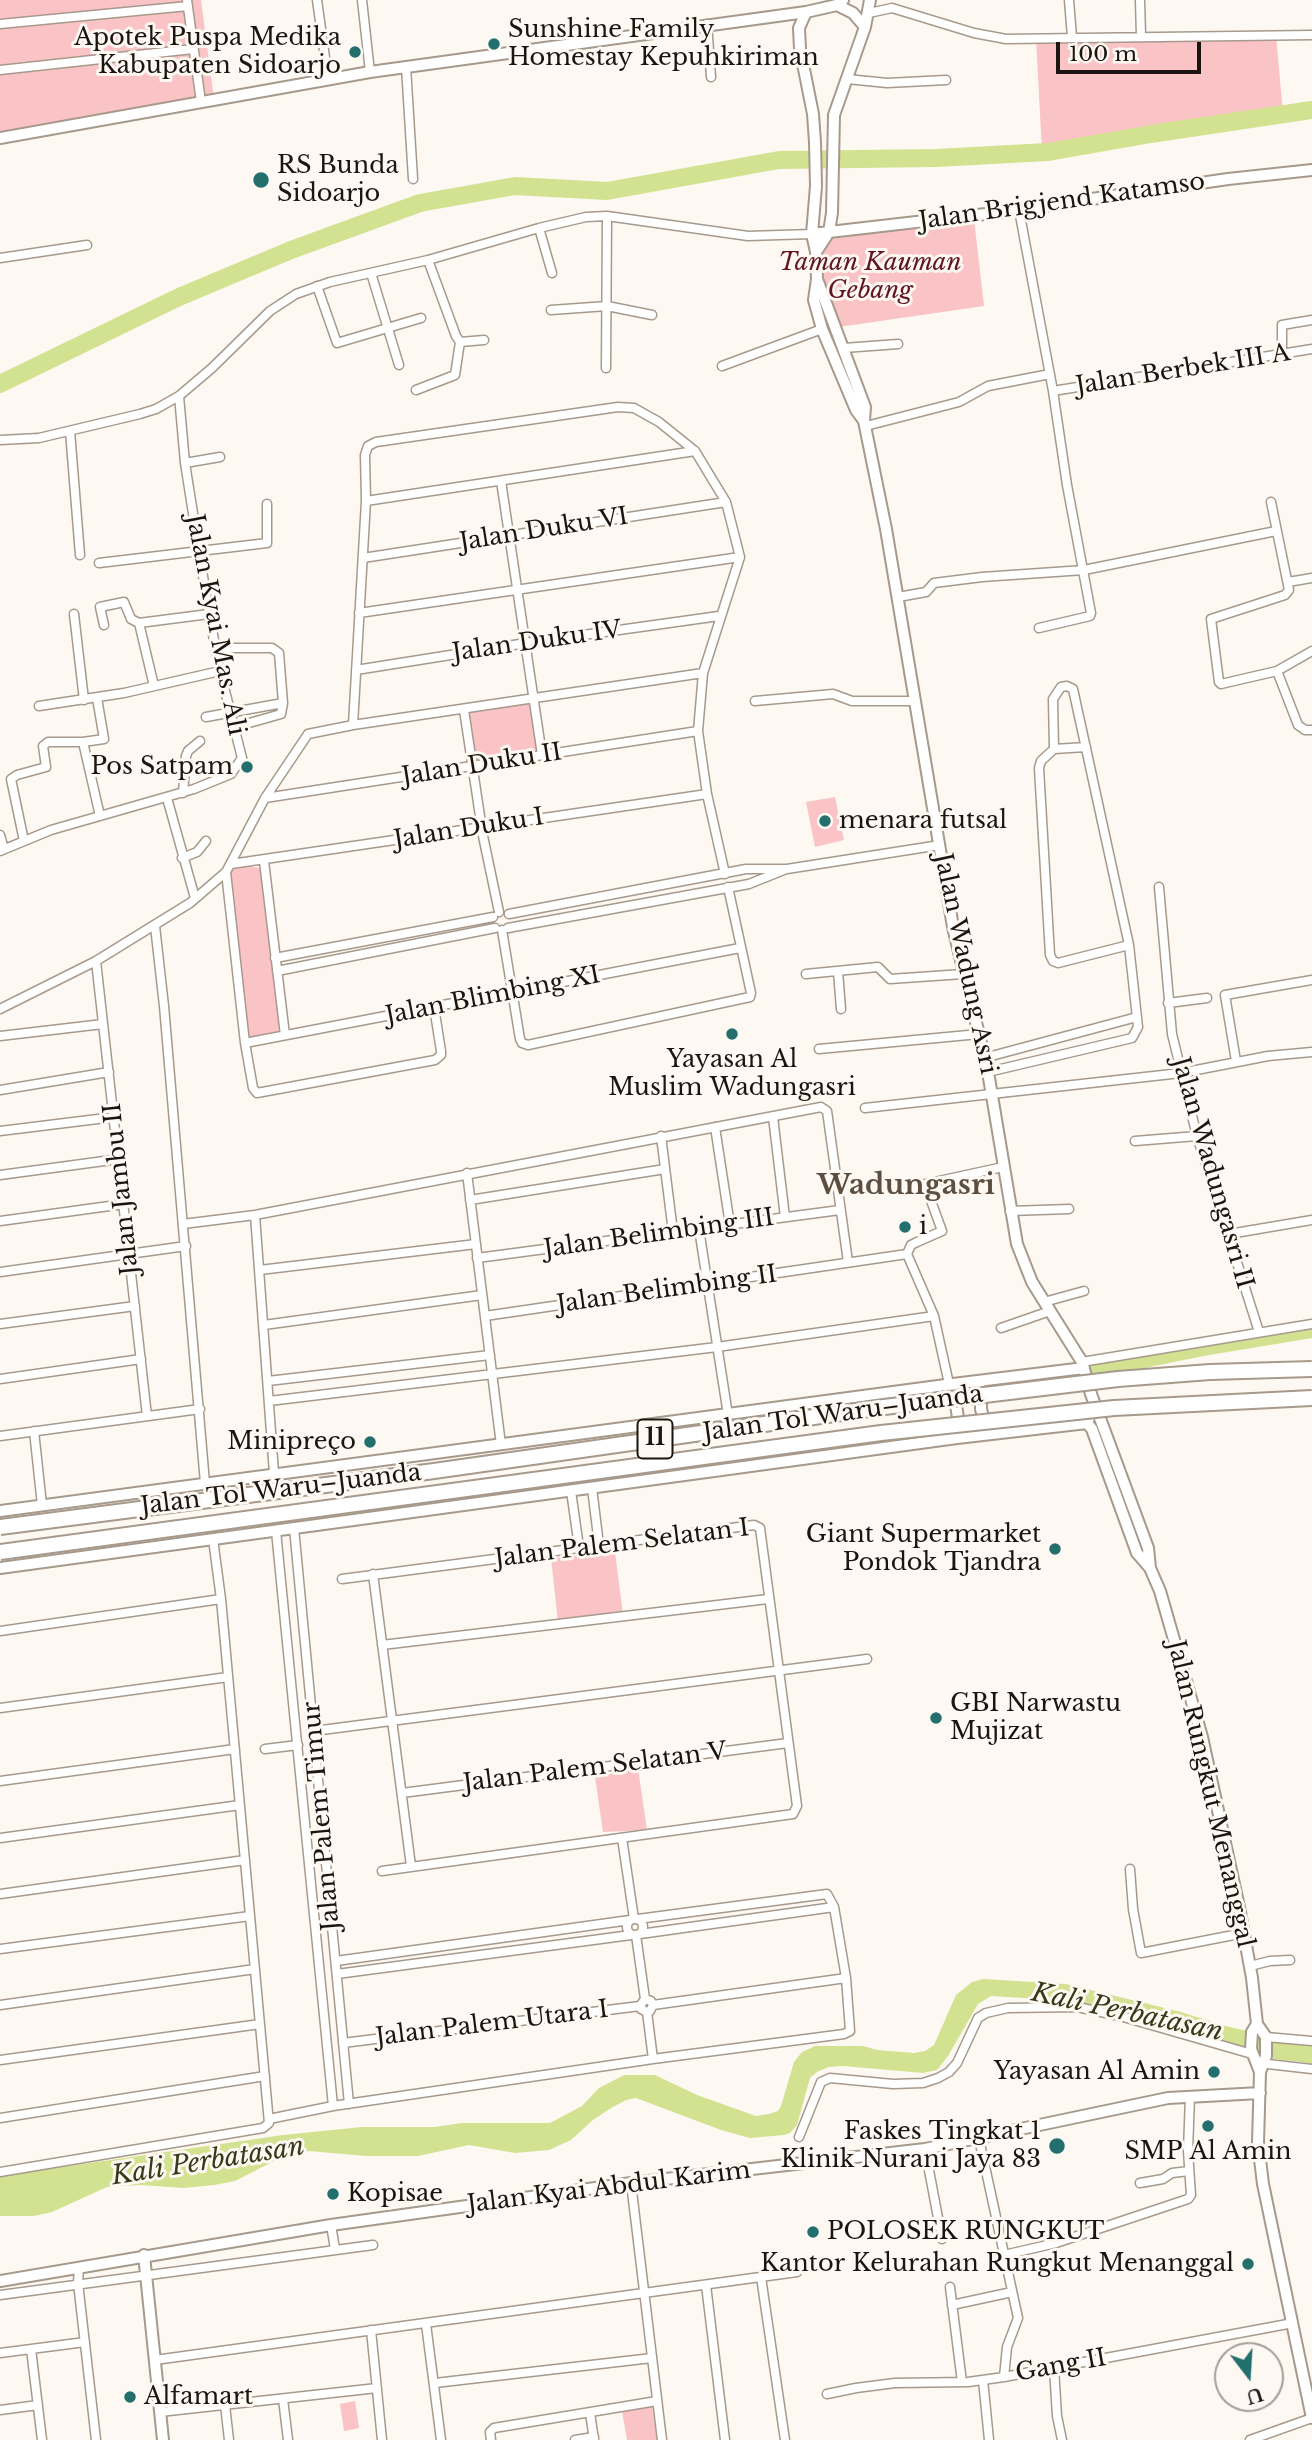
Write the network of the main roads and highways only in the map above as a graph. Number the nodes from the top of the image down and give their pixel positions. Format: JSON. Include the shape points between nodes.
{"nodes":[{"id":1,"x":870,"y":0,"type":"edge"},
{"id":2,"x":840,"y":2,"type":"edge"},
{"id":3,"x":806,"y":12,"type":"junction"},
{"id":4,"x":784,"y":15,"type":"junction"},
{"id":5,"x":865,"y":27,"type":"junction"},
{"id":6,"x":799,"y":28,"type":"junction"},
{"id":7,"x":813,"y":114,"type":"junction"},
{"id":8,"x":834,"y":115,"type":"junction"},
{"id":9,"x":0,"y":138,"type":"edge"},
{"id":10,"x":1312,"y":170,"type":"edge"},
{"id":11,"x":829,"y":232,"type":"junction"},
{"id":12,"x":812,"y":234,"type":"junction"},
{"id":13,"x":816,"y":252,"type":"junction"},
{"id":14,"x":817,"y":279,"type":"junction"},
{"id":15,"x":865,"y":424,"type":"junction"},
{"id":16,"x":1083,"y":1365,"type":"junction"},
{"id":17,"x":1312,"y":1369,"type":"edge"},
{"id":18,"x":983,"y":1381,"type":"junction"},
{"id":19,"x":951,"y":1384,"type":"junction"},
{"id":20,"x":1091,"y":1395,"type":"junction"},
{"id":21,"x":1312,"y":1398,"type":"edge"},
{"id":22,"x":1087,"y":1423,"type":"junction"},
{"id":23,"x":988,"y":1434,"type":"junction"},
{"id":24,"x":959,"y":1437,"type":"junction"},
{"id":25,"x":0,"y":1511,"type":"edge"},
{"id":26,"x":0,"y":1527,"type":"edge"},
{"id":27,"x":0,"y":1552,"type":"edge"},
{"id":28,"x":0,"y":1568,"type":"edge"},
{"id":29,"x":1150,"y":1568,"type":"junction"},
{"id":30,"x":1257,"y":2024,"type":"junction"},
{"id":31,"x":1257,"y":2057,"type":"junction"},
{"id":32,"x":1260,"y":2093,"type":"junction"},
{"id":33,"x":144,"y":2255,"type":"junction"},
{"id":34,"x":0,"y":2281,"type":"edge"},
{"id":35,"x":1311,"y":2400,"type":"edge"},
{"id":36,"x":1312,"y":2418,"type":"edge"},
{"id":37,"x":163,"y":2440,"type":"edge"}],
"edges":[{"from":1,"to":5,"type":"main road"},
{"from":2,"to":3,"type":"main road"},
{"from":2,"to":5,"type":"main road"},
{"from":3,"to":4,"type":"main road"},
{"from":3,"to":6,"type":"main road"},
{"from":4,"to":6,"type":"main road"},
{"from":4,"to":9,"type":"main road","via":[[370,72]]},
{"from":5,"to":8,"type":"main road"},
{"from":6,"to":7,"type":"main road","name":"Jalan Wadung Asri"},
{"from":7,"to":8,"type":"main road"},
{"from":7,"to":12,"type":"main road","name":"Jalan Wadung Asri","via":[[816,186]]},
{"from":8,"to":11,"type":"main road"},
{"from":10,"to":11,"type":"main road","name":"Jalan Brigjend Katamso","via":[[1020,212]]},
{"from":11,"to":12,"type":"main road","name":"Jalan Brigjend Katamso"},
{"from":11,"to":13,"type":"main road"},
{"from":12,"to":13,"type":"main road","name":"Jalan Wadung Asri"},
{"from":13,"to":14,"type":"main road","name":"Jalan Wadung Asri"},
{"from":14,"to":15,"type":"main road","name":"Jalan Wadung Asri","via":[[865,407]]},
{"from":14,"to":15,"type":"main road","name":"Jalan Wadung Asri","via":[[814,300],[822,329]]},
{"from":15,"to":16,"type":"main road","name":"Jalan Wadung Asri","via":[[963,974],[988,1072],[1010,1211],[1023,1262]]},
{"from":16,"to":18,"type":"main road"},
{"from":16,"to":20,"type":"main road","name":"Jalan Rungkut Menanggal"},
{"from":17,"to":26,"type":"highway","name":"Jalan Tol Waru–Juanda","number":"11","bridge":true,"via":[[1118,1379],[884,1407]]},
{"from":18,"to":19,"type":"main road"},
{"from":18,"to":23,"type":"main road","via":[[981,1409]]},
{"from":19,"to":24,"type":"main road"},
{"from":19,"to":25,"type":"main road"},
{"from":20,"to":22,"type":"main road","name":"Jalan Rungkut Menanggal"},
{"from":20,"to":29,"type":"main road","name":"Jalan Rungkut Menanggal","via":[[1148,1548]]},
{"from":21,"to":27,"type":"highway","name":"Jalan Tol Waru–Juanda","number":"11","bridge":true,"via":[[1115,1408],[907,1430]]},
{"from":22,"to":23,"type":"main road"},
{"from":22,"to":29,"type":"main road","name":"Jalan Rungkut Menanggal","via":[[1137,1553]]},
{"from":23,"to":24,"type":"main road"},
{"from":24,"to":28,"type":"main road"},
{"from":29,"to":30,"type":"main road","name":"Jalan Rungkut Menanggal","via":[[1202,1737],[1244,1933]]},
{"from":30,"to":31,"type":"main road"},
{"from":30,"to":31,"type":"main road","name":"Jalan Rungkut Menanggal","via":[[1266,2040]]},
{"from":31,"to":32,"type":"main road"},
{"from":32,"to":33,"type":"main road","name":"Jalan Kyai Abdul Karim","via":[[1168,2098],[925,2149],[631,2183]]},
{"from":32,"to":35,"type":"main road","via":[[1259,2162]]},
{"from":33,"to":34,"type":"main road","name":"Jalan Kyai Abdul Karim"},
{"from":33,"to":37,"type":"main road"},
{"from":35,"to":36,"type":"main road"}]}
